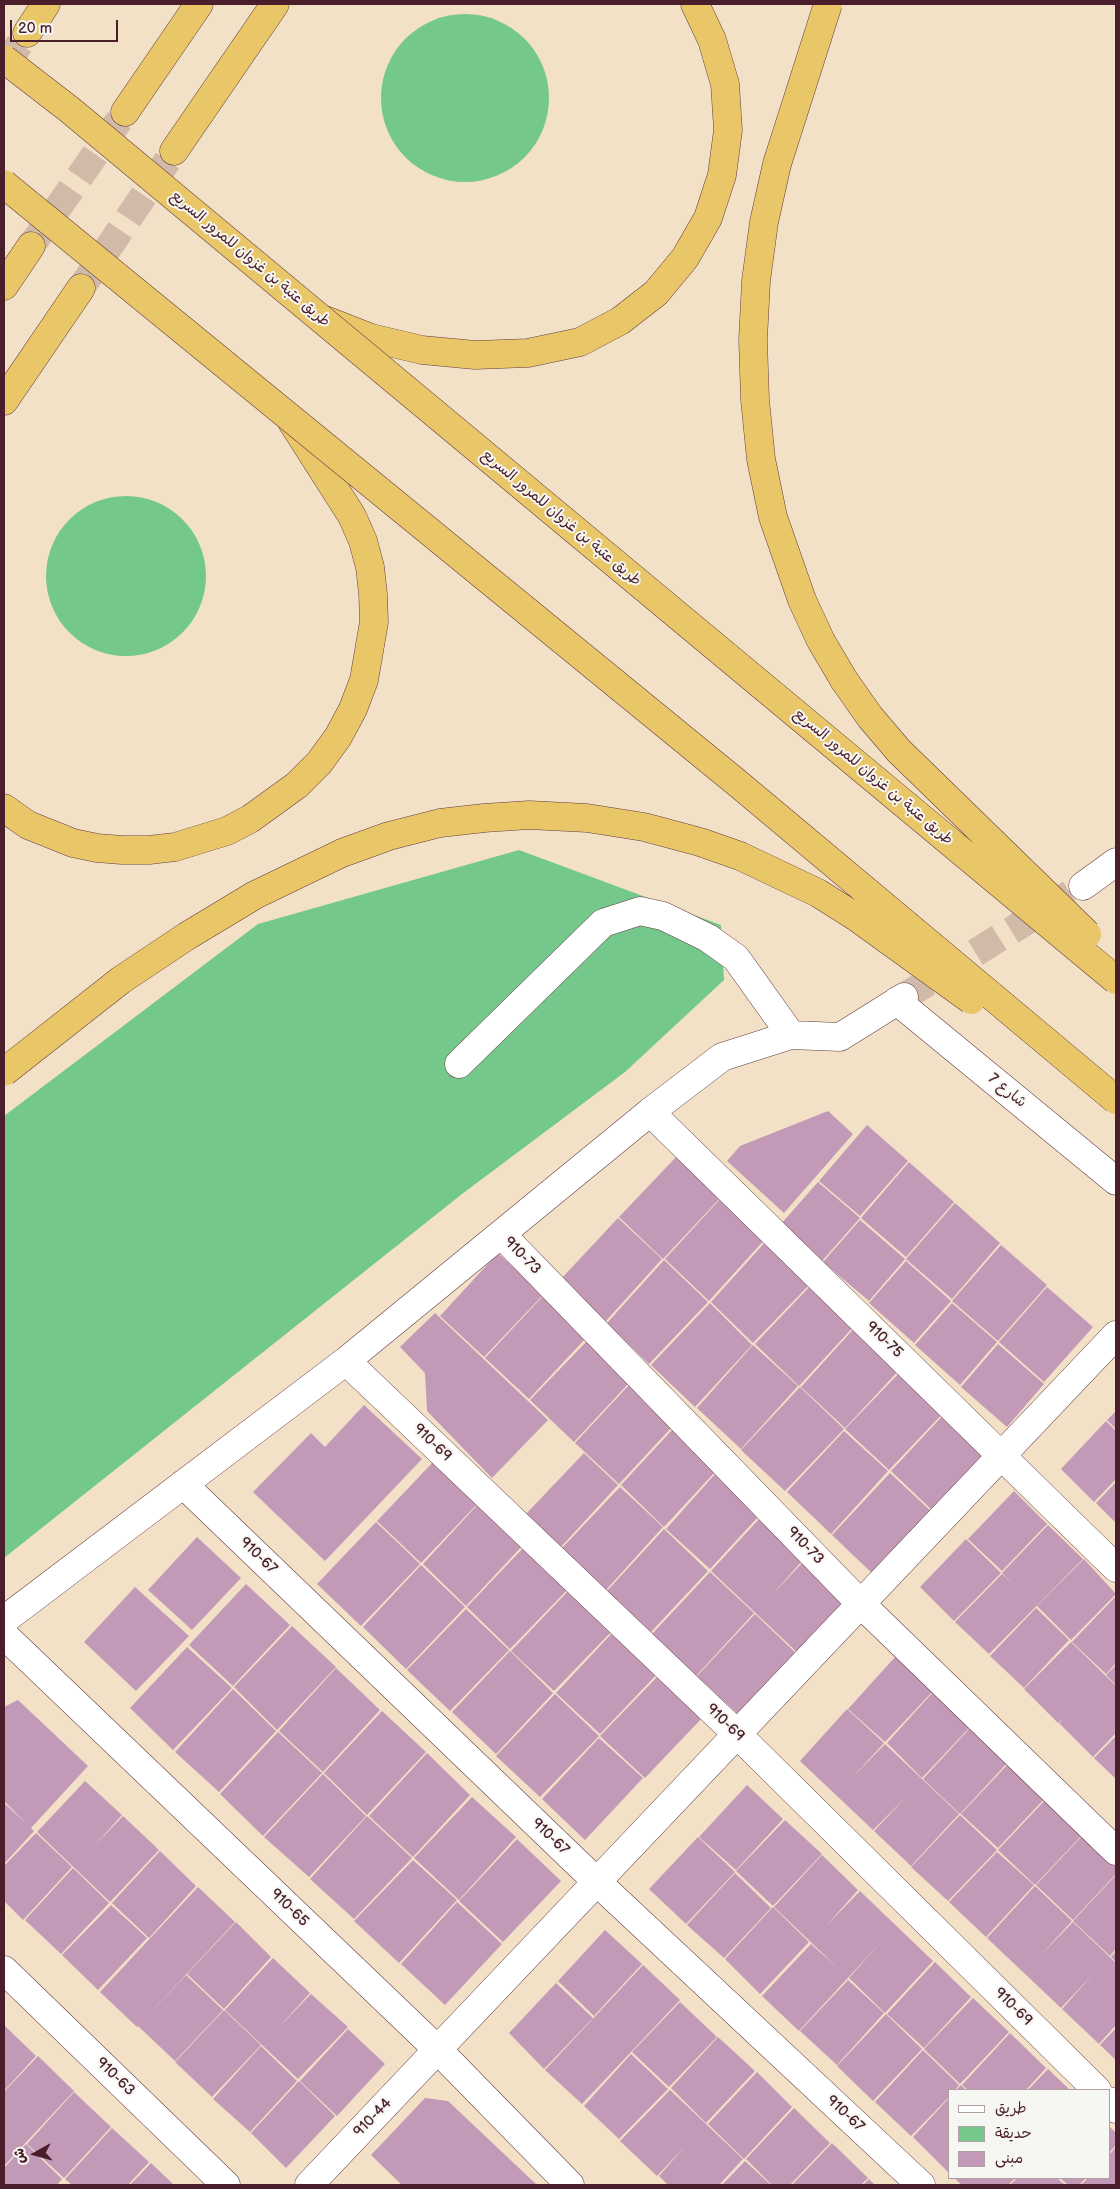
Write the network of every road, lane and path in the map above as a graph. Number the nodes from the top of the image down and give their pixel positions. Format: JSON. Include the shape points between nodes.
{"nodes":[{"id":1,"x":46,"y":4,"type":"edge"},
{"id":2,"x":199,"y":4,"type":"edge"},
{"id":3,"x":275,"y":4,"type":"edge"},
{"id":4,"x":695,"y":4,"type":"edge"},
{"id":5,"x":828,"y":4,"type":"edge"},
{"id":6,"x":27,"y":32,"type":"tunnel mouth"},
{"id":7,"x":4,"y":59,"type":"edge"},
{"id":8,"x":125,"y":112,"type":"tunnel mouth"},
{"id":9,"x":174,"y":151,"type":"tunnel mouth"},
{"id":10,"x":4,"y":184,"type":"edge"},
{"id":11,"x":31,"y":246,"type":"tunnel mouth"},
{"id":12,"x":4,"y":286,"type":"edge"},
{"id":13,"x":81,"y":288,"type":"tunnel mouth"},
{"id":14,"x":321,"y":318,"type":"junction"},
{"id":15,"x":4,"y":401,"type":"edge"},
{"id":16,"x":288,"y":416,"type":"junction"},
{"id":17,"x":4,"y":808,"type":"edge"},
{"id":18,"x":1116,"y":862,"type":"edge"},
{"id":19,"x":1082,"y":886,"type":"tunnel mouth"},
{"id":20,"x":1116,"y":963,"type":"edge"},
{"id":21,"x":1116,"y":980,"type":"edge"},
{"id":22,"x":791,"y":1035,"type":"junction"},
{"id":23,"x":459,"y":1064,"type":"dead end"},
{"id":24,"x":4,"y":1072,"type":"edge"},
{"id":25,"x":1116,"y":1100,"type":"edge"},
{"id":26,"x":1116,"y":1106,"type":"edge"},
{"id":27,"x":650,"y":1112,"type":"junction"},
{"id":28,"x":1116,"y":1181,"type":"edge"},
{"id":29,"x":501,"y":1234,"type":"junction"},
{"id":30,"x":1116,"y":1335,"type":"edge"},
{"id":31,"x":346,"y":1361,"type":"junction"},
{"id":32,"x":1002,"y":1455,"type":"junction"},
{"id":33,"x":183,"y":1484,"type":"junction"},
{"id":34,"x":1116,"y":1568,"type":"edge"},
{"id":35,"x":861,"y":1604,"type":"junction"},
{"id":36,"x":4,"y":1620,"type":"edge"},
{"id":37,"x":4,"y":1635,"type":"edge"},
{"id":38,"x":737,"y":1734,"type":"junction"},
{"id":39,"x":1116,"y":1851,"type":"edge"},
{"id":40,"x":596,"y":1882,"type":"junction"},
{"id":41,"x":4,"y":1970,"type":"edge"},
{"id":42,"x":438,"y":2050,"type":"junction"},
{"id":43,"x":1096,"y":2089,"type":"edge"},
{"id":44,"x":226,"y":2185,"type":"edge"},
{"id":45,"x":308,"y":2185,"type":"edge"},
{"id":46,"x":570,"y":2185,"type":"edge"},
{"id":47,"x":921,"y":2185,"type":"edge"}],
"edges":[{"from":1,"to":6,"type":"highway"},
{"from":2,"to":8,"type":"highway"},
{"from":3,"to":9,"type":"highway"},
{"from":4,"to":14,"type":"highway","via":[[712,40],[725,84],[728,130],[722,175],[708,218],[685,258],[656,293],[620,321],[580,342],[528,353],[475,355],[414,348],[371,338]]},
{"from":5,"to":20,"type":"highway","bridge":true,"via":[[777,164],[764,222],[756,281],[753,340],[755,400],[773,517],[817,633],[870,717],[899,751]]},
{"from":7,"to":14,"type":"highway","name":"طريق عتبة بن غزوان للمرور السريع","bridge":true},
{"from":10,"to":16,"type":"highway","bridge":true},
{"from":11,"to":12,"type":"highway"},
{"from":13,"to":15,"type":"highway"},
{"from":14,"to":21,"type":"highway","name":"طريق عتبة بن غزوان للمرور السريع","bridge":true},
{"from":16,"to":17,"type":"highway","via":[[352,516],[370,568],[373,631],[364,680],[338,737],[297,785],[250,819],[218,834],[176,847],[149,850],[97,848],[50,835]]},
{"from":16,"to":25,"type":"highway","bridge":true,"via":[[736,782]]},
{"from":18,"to":19,"type":"street"},
{"from":22,"to":23,"type":"street","via":[[736,958],[708,938],[664,916],[640,911],[603,923]]},
{"from":22,"to":27,"type":"street","via":[[722,1057]]},
{"from":22,"to":28,"type":"street","name":"شارع 7","via":[[840,1037],[901,999]]},
{"from":24,"to":26,"type":"highway","bridge":true,"via":[[121,980],[187,936],[298,873],[342,853],[440,823],[529,815],[587,818],[644,827],[700,842],[780,873],[856,917]]},
{"from":27,"to":29,"type":"street"},
{"from":27,"to":32,"type":"street","name":"910-75"},
{"from":29,"to":31,"type":"street"},
{"from":29,"to":35,"type":"street","name":"910-73"},
{"from":30,"to":32,"type":"street","name":"910-44"},
{"from":31,"to":33,"type":"street"},
{"from":31,"to":38,"type":"street","name":"910-69"},
{"from":32,"to":34,"type":"street","name":"910-75"},
{"from":32,"to":35,"type":"street","name":"910-44"},
{"from":33,"to":36,"type":"street"},
{"from":33,"to":40,"type":"street","name":"910-67"},
{"from":35,"to":38,"type":"street","name":"910-44"},
{"from":35,"to":39,"type":"street","name":"910-73"},
{"from":37,"to":42,"type":"street","name":"910-65"},
{"from":38,"to":40,"type":"street","name":"910-44"},
{"from":38,"to":43,"type":"street","name":"910-69"},
{"from":40,"to":42,"type":"street","name":"910-44"},
{"from":40,"to":47,"type":"street","name":"910-67"},
{"from":41,"to":44,"type":"street","name":"910-63"},
{"from":42,"to":45,"type":"street","name":"910-44"},
{"from":42,"to":46,"type":"street","name":"910-65"}]}
